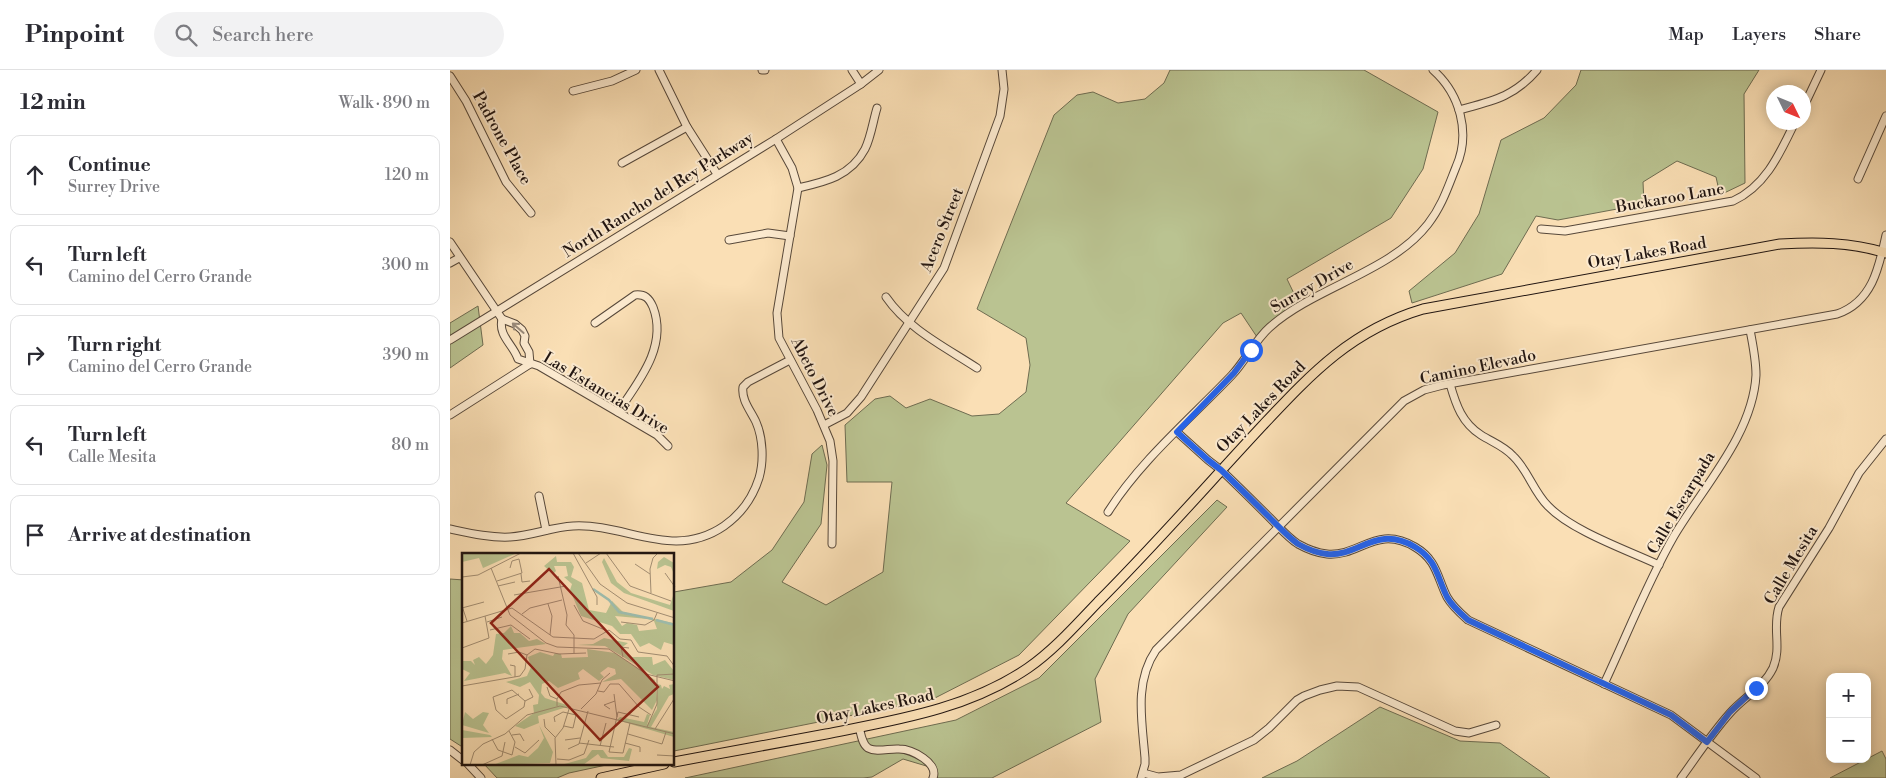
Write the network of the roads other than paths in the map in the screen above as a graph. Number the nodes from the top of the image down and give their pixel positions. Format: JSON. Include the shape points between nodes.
{"nodes":[{"id":1,"x":636,"y":70,"type":"edge"},
{"id":2,"x":658,"y":70,"type":"edge"},
{"id":3,"x":852,"y":70,"type":"edge"},
{"id":4,"x":879,"y":70,"type":"edge"},
{"id":5,"x":1002,"y":70,"type":"edge"},
{"id":6,"x":1433,"y":70,"type":"edge"},
{"id":7,"x":1537,"y":70,"type":"edge"},
{"id":8,"x":1821,"y":70,"type":"edge"},
{"id":9,"x":450,"y":76,"type":"edge"},
{"id":10,"x":861,"y":84,"type":"junction"},
{"id":11,"x":573,"y":90,"type":"dead end"},
{"id":12,"x":1811,"y":91,"type":"edge"},
{"id":13,"x":877,"y":108,"type":"dead end"},
{"id":14,"x":1459,"y":110,"type":"junction"},
{"id":15,"x":1886,"y":116,"type":"edge"},
{"id":16,"x":687,"y":127,"type":"junction"},
{"id":17,"x":1791,"y":130,"type":"edge"},
{"id":18,"x":776,"y":139,"type":"junction"},
{"id":19,"x":622,"y":163,"type":"dead end"},
{"id":20,"x":717,"y":174,"type":"junction"},
{"id":21,"x":1858,"y":179,"type":"dead end"},
{"id":22,"x":798,"y":188,"type":"junction"},
{"id":23,"x":531,"y":213,"type":"dead end"},
{"id":24,"x":1541,"y":229,"type":"dead end"},
{"id":25,"x":1886,"y":235,"type":"edge"},
{"id":26,"x":790,"y":236,"type":"junction"},
{"id":27,"x":729,"y":240,"type":"dead end"},
{"id":28,"x":450,"y":242,"type":"edge"},
{"id":29,"x":1884,"y":252,"type":"edge"},
{"id":30,"x":460,"y":258,"type":"junction"},
{"id":31,"x":450,"y":263,"type":"edge"},
{"id":32,"x":886,"y":297,"type":"dead end"},
{"id":33,"x":497,"y":312,"type":"junction"},
{"id":34,"x":502,"y":319,"type":"junction"},
{"id":35,"x":595,"y":323,"type":"dead end"},
{"id":36,"x":909,"y":324,"type":"junction"},
{"id":37,"x":1750,"y":330,"type":"junction"},
{"id":38,"x":450,"y":340,"type":"edge"},
{"id":39,"x":524,"y":343,"type":"junction"},
{"id":40,"x":515,"y":349,"type":"junction"},
{"id":41,"x":790,"y":360,"type":"junction"},
{"id":42,"x":530,"y":364,"type":"junction"},
{"id":43,"x":977,"y":368,"type":"dead end"},
{"id":44,"x":1450,"y":384,"type":"junction"},
{"id":45,"x":618,"y":412,"type":"junction"},
{"id":46,"x":450,"y":416,"type":"edge"},
{"id":47,"x":824,"y":425,"type":"junction"},
{"id":48,"x":1177,"y":432,"type":"junction"},
{"id":49,"x":1886,"y":439,"type":"edge"},
{"id":50,"x":668,"y":446,"type":"dead end"},
{"id":51,"x":1221,"y":470,"type":"junction"},
{"id":52,"x":539,"y":496,"type":"dead end"},
{"id":53,"x":1108,"y":512,"type":"dead end"},
{"id":54,"x":1278,"y":526,"type":"junction"},
{"id":55,"x":450,"y":529,"type":"edge"},
{"id":56,"x":546,"y":530,"type":"junction"},
{"id":57,"x":832,"y":544,"type":"dead end"},
{"id":58,"x":1659,"y":564,"type":"junction"},
{"id":59,"x":1604,"y":684,"type":"junction"},
{"id":60,"x":1496,"y":725,"type":"dead end"},
{"id":61,"x":859,"y":727,"type":"junction"},
{"id":62,"x":1707,"y":742,"type":"junction"},
{"id":63,"x":450,"y":750,"type":"edge"},
{"id":64,"x":462,"y":759,"type":"edge"},
{"id":65,"x":675,"y":762,"type":"edge"},
{"id":66,"x":470,"y":766,"type":"edge"},
{"id":67,"x":655,"y":766,"type":"edge"},
{"id":68,"x":1142,"y":776,"type":"edge"},
{"id":69,"x":481,"y":778,"type":"edge"},
{"id":70,"x":601,"y":778,"type":"edge"},
{"id":71,"x":933,"y":778,"type":"edge"},
{"id":72,"x":1682,"y":778,"type":"edge"},
{"id":73,"x":1756,"y":778,"type":"edge"}],
"edges":[{"from":1,"to":11,"type":"street","via":[[612,81]]},
{"from":2,"to":16,"type":"street"},
{"from":3,"to":10,"type":"street"},
{"from":4,"to":10,"type":"street","name":"North Rancho del Rey Parkway"},
{"from":5,"to":36,"type":"street","name":"Acero Street","via":[[1004,98],[1000,116],[944,268]]},
{"from":6,"to":14,"type":"street","name":"Surrey Drive","via":[[1448,86]]},
{"from":7,"to":14,"type":"street","via":[[1520,87],[1500,99]]},
{"from":8,"to":12,"type":"street"},
{"from":9,"to":23,"type":"street","name":"Padrone Place","via":[[506,182]]},
{"from":10,"to":18,"type":"street","name":"North Rancho del Rey Parkway"},
{"from":13,"to":22,"type":"street","via":[[865,148],[853,165],[831,180]]},
{"from":14,"to":48,"type":"street","name":"Surrey Drive","via":[[1463,134],[1461,157],[1443,201],[1427,224],[1402,248],[1299,307],[1269,328],[1234,373]]},
{"from":15,"to":21,"type":"street"},
{"from":16,"to":19,"type":"street"},
{"from":16,"to":20,"type":"street"},
{"from":17,"to":24,"type":"street","name":"Buckaroo Lane","via":[[1765,176],[1754,188],[1733,200],[1565,231]]},
{"from":18,"to":20,"type":"street","name":"North Rancho del Rey Parkway"},
{"from":18,"to":22,"type":"street","name":"Abeto Drive","via":[[792,168]]},
{"from":20,"to":33,"type":"street","name":"North Rancho del Rey Parkway"},
{"from":22,"to":26,"type":"street","name":"Abeto Drive"},
{"from":25,"to":29,"type":"street","name":"Camino Elevado"},
{"from":26,"to":27,"type":"street","via":[[768,233]]},
{"from":26,"to":41,"type":"street","name":"Abeto Drive","via":[[777,313],[779,338]]},
{"from":28,"to":30,"type":"street","name":"Las Estancias Drive"},
{"from":29,"to":37,"type":"street","name":"Camino Elevado","via":[[1871,287],[1849,309],[1830,316]]},
{"from":29,"to":51,"type":"main road","name":"Otay Lakes Road","via":[[1822,242],[1780,244],[1411,313],[1364,334],[1330,358]]},
{"from":30,"to":31,"type":"street"},
{"from":30,"to":33,"type":"street","name":"Las Estancias Drive"},
{"from":32,"to":36,"type":"street"},
{"from":33,"to":34,"type":"street","name":"Las Estancias Drive"},
{"from":33,"to":38,"type":"street","name":"North Rancho del Rey Parkway"},
{"from":39,"to":34,"type":"street","name":"Las Estancias Drive","one_way":true,"via":[[522,330]]},
{"from":34,"to":40,"type":"street","name":"Las Estancias Drive","via":[[502,334]]},
{"from":35,"to":45,"type":"street","via":[[639,295],[650,300],[655,313],[656,348]]},
{"from":36,"to":43,"type":"street"},
{"from":36,"to":47,"type":"street","name":"Acero Street","via":[[861,397],[847,413]]},
{"from":37,"to":44,"type":"street","name":"Camino Elevado"},
{"from":37,"to":58,"type":"street","name":"Calle Escarpada","via":[[1756,374],[1745,423]]},
{"from":39,"to":40,"type":"street","name":"Las Estancias Drive"},
{"from":39,"to":42,"type":"street","name":"Las Estancias Drive"},
{"from":40,"to":42,"type":"street","name":"Las Estancias Drive","via":[[518,359]]},
{"from":41,"to":47,"type":"street","name":"Abeto Drive"},
{"from":41,"to":56,"type":"street","via":[[743,387],[744,400],[760,435],[760,476],[750,498],[728,523],[707,535],[681,541],[582,526]]},
{"from":42,"to":45,"type":"street","name":"Las Estancias Drive","via":[[539,366]]},
{"from":42,"to":46,"type":"street"},
{"from":44,"to":54,"type":"street","name":"Camino Elevado","via":[[1424,390],[1404,402]]},
{"from":44,"to":58,"type":"street","via":[[1458,411],[1467,423],[1514,456],[1540,497],[1557,515]]},
{"from":45,"to":50,"type":"street","name":"Las Estancias Drive"},
{"from":47,"to":57,"type":"street","name":"Abeto Drive","via":[[833,461]]},
{"from":48,"to":51,"type":"street"},
{"from":48,"to":53,"type":"street","name":"Surrey Drive","via":[[1136,474]]},
{"from":49,"to":62,"type":"street","name":"Calle Mesita","via":[[1859,473],[1779,608],[1775,618],[1778,650],[1770,674],[1730,712]]},
{"from":51,"to":54,"type":"street"},
{"from":51,"to":61,"type":"main road","name":"Otay Lakes Road","via":[[1115,586],[1029,667],[979,695],[924,714]]},
{"from":52,"to":56,"type":"street"},
{"from":54,"to":59,"type":"street","via":[[1302,546],[1327,554],[1388,539],[1408,544],[1431,562],[1448,597],[1468,620]]},
{"from":54,"to":68,"type":"street","name":"Camino Elevado","via":[[1160,644],[1152,656],[1141,690],[1145,758]]},
{"from":55,"to":56,"type":"street","via":[[510,537]]},
{"from":58,"to":59,"type":"street","name":"Calle Escarpada"},
{"from":59,"to":62,"type":"street","via":[[1671,715]]},
{"from":60,"to":68,"type":"street","via":[[1469,733],[1455,731],[1358,687],[1337,686],[1304,696],[1254,740],[1181,775]]},
{"from":61,"to":65,"type":"main road","name":"Otay Lakes Road"},
{"from":61,"to":71,"type":"street","via":[[868,748],[909,751],[932,765]]},
{"from":62,"to":72,"type":"street","name":"Calle Mesita"},
{"from":62,"to":73,"type":"street"},
{"from":63,"to":64,"type":"street"},
{"from":66,"to":69,"type":"street"},
{"from":67,"to":70,"type":"main road"}]}
